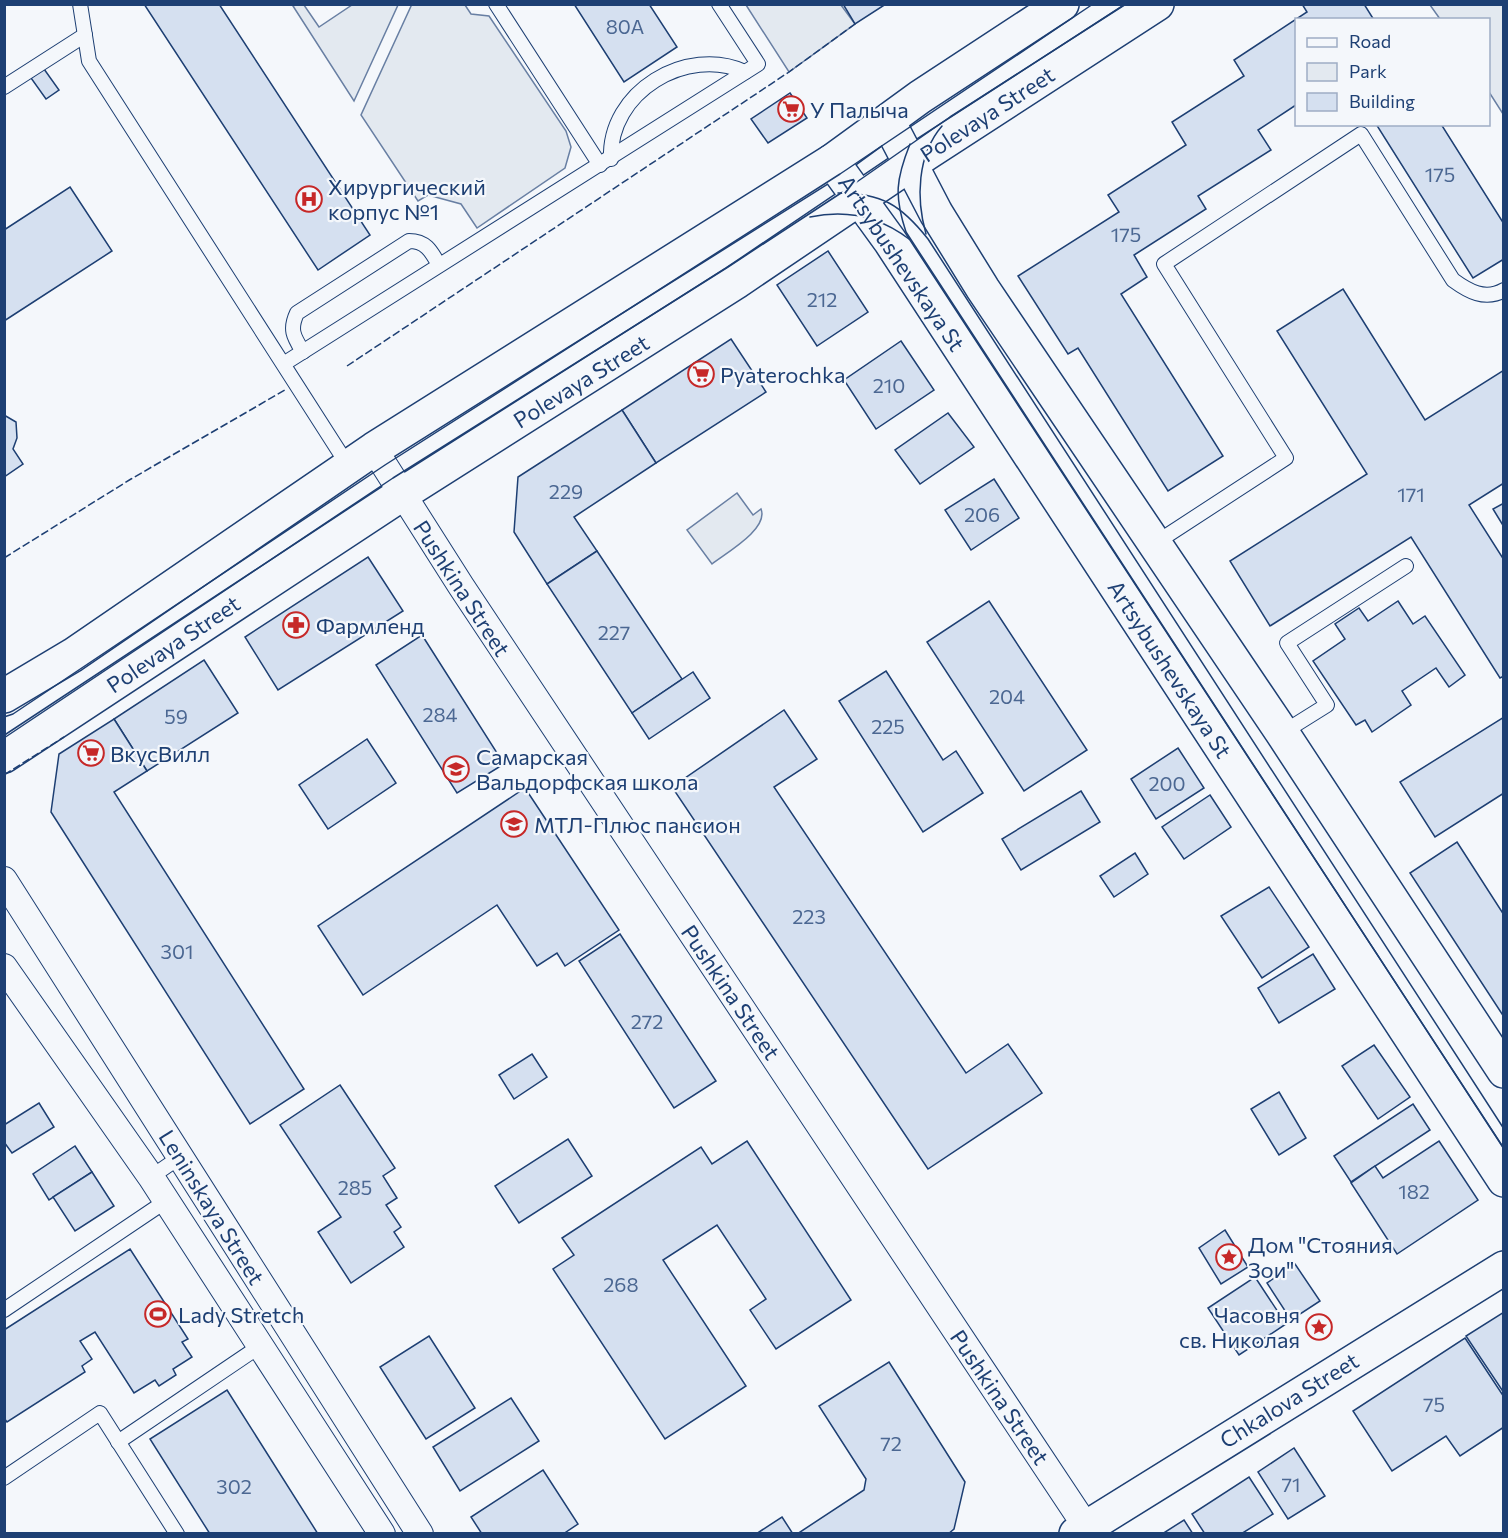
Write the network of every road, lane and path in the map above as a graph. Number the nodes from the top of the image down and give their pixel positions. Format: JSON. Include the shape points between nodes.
{"nodes":[{"id":1,"x":80,"y":4,"type":"edge"},
{"id":2,"x":496,"y":4,"type":"edge"},
{"id":3,"x":719,"y":4,"type":"edge"},
{"id":4,"x":1062,"y":4,"type":"edge"},
{"id":5,"x":1157,"y":4,"type":"edge"},
{"id":6,"x":85,"y":35,"type":"junction"},
{"id":7,"x":746,"y":72,"type":"junction"},
{"id":8,"x":4,"y":87,"type":"edge"},
{"id":9,"x":888,"y":121,"type":"junction"},
{"id":10,"x":832,"y":161,"type":"junction"},
{"id":11,"x":605,"y":162,"type":"junction"},
{"id":12,"x":912,"y":163,"type":"junction"},
{"id":13,"x":858,"y":200,"type":"junction"},
{"id":14,"x":440,"y":264,"type":"junction"},
{"id":15,"x":1503,"y":290,"type":"edge"},
{"id":16,"x":303,"y":352,"type":"junction"},
{"id":17,"x":285,"y":363,"type":"junction"},
{"id":18,"x":362,"y":458,"type":"junction"},
{"id":19,"x":402,"y":494,"type":"junction"},
{"id":20,"x":1154,"y":544,"type":"junction"},
{"id":21,"x":1406,"y":566,"type":"dead end"},
{"id":22,"x":4,"y":696,"type":"edge"},
{"id":23,"x":1281,"y":731,"type":"junction"},
{"id":24,"x":4,"y":756,"type":"edge"},
{"id":25,"x":4,"y":880,"type":"edge"},
{"id":26,"x":4,"y":967,"type":"edge"},
{"id":27,"x":1503,"y":1071,"type":"edge"},
{"id":28,"x":180,"y":1157,"type":"junction"},
{"id":29,"x":151,"y":1178,"type":"junction"},
{"id":30,"x":1503,"y":1180,"type":"edge"},
{"id":31,"x":166,"y":1201,"type":"junction"},
{"id":32,"x":1503,"y":1268,"type":"edge"},
{"id":33,"x":4,"y":1310,"type":"edge"},
{"id":34,"x":260,"y":1346,"type":"junction"},
{"id":35,"x":118,"y":1442,"type":"junction"},
{"id":36,"x":4,"y":1478,"type":"edge"},
{"id":37,"x":1084,"y":1531,"type":"edge"},
{"id":38,"x":177,"y":1533,"type":"edge"},
{"id":39,"x":382,"y":1533,"type":"edge"},
{"id":40,"x":420,"y":1533,"type":"edge"}],
"edges":[{"from":1,"to":6,"type":"lane"},
{"from":2,"to":11,"type":"lane"},
{"from":3,"to":7,"type":"lane","via":[[758,64]]},
{"from":4,"to":9,"type":"main road","name":"Polevaya Street"},
{"from":5,"to":12,"type":"main road","name":"Polevaya Street"},
{"from":6,"to":8,"type":"lane"},
{"from":6,"to":17,"type":"lane","via":[[89,61]]},
{"from":7,"to":11,"type":"lane"},
{"from":7,"to":11,"type":"lane","via":[[701,63],[668,71],[640,90],[620,117]]},
{"from":9,"to":10,"type":"main road","name":"Polevaya Street"},
{"from":9,"to":12,"type":"main road"},
{"from":10,"to":13,"type":"main road","name":"Artsybushevskaya St"},
{"from":10,"to":18,"type":"main road","name":"Polevaya Street"},
{"from":11,"to":14,"type":"lane"},
{"from":12,"to":13,"type":"main road","name":"Polevaya Street"},
{"from":12,"to":20,"type":"main road","via":[[936,213],[983,289]]},
{"from":13,"to":19,"type":"main road","name":"Polevaya Street"},
{"from":13,"to":30,"type":"main road","name":"Artsybushevskaya St","via":[[897,251]]},
{"from":14,"to":16,"type":"lane"},
{"from":14,"to":16,"type":"lane","via":[[428,247],[419,241],[409,242],[297,314],[292,334]]},
{"from":15,"to":20,"type":"lane","via":[[1496,294],[1470,293],[1453,280],[1360,134],[1164,264],[1286,458]]},
{"from":16,"to":17,"type":"lane"},
{"from":17,"to":18,"type":"lane"},
{"from":18,"to":19,"type":"street","name":"Pushkina Street"},
{"from":18,"to":22,"type":"main road","name":"Polevaya Street","via":[[73,655]]},
{"from":19,"to":24,"type":"main road","name":"Polevaya Street"},
{"from":19,"to":37,"type":"street","name":"Pushkina Street"},
{"from":20,"to":23,"type":"main road"},
{"from":21,"to":23,"type":"lane","via":[[1287,643],[1327,705]]},
{"from":23,"to":27,"type":"main road"},
{"from":25,"to":28,"type":"street","name":"Leninskaya Street"},
{"from":26,"to":29,"type":"street","name":"Leninskaya Street"},
{"from":28,"to":29,"type":"lane"},
{"from":28,"to":40,"type":"street","name":"Leninskaya Street"},
{"from":29,"to":31,"type":"street","name":"Leninskaya Street"},
{"from":31,"to":33,"type":"lane"},
{"from":31,"to":34,"type":"street","name":"Leninskaya Street"},
{"from":32,"to":37,"type":"main road","name":"Chkalova Street"},
{"from":34,"to":35,"type":"lane"},
{"from":34,"to":39,"type":"street","name":"Leninskaya Street"},
{"from":35,"to":36,"type":"lane","via":[[100,1413]]},
{"from":35,"to":38,"type":"lane"}]}
